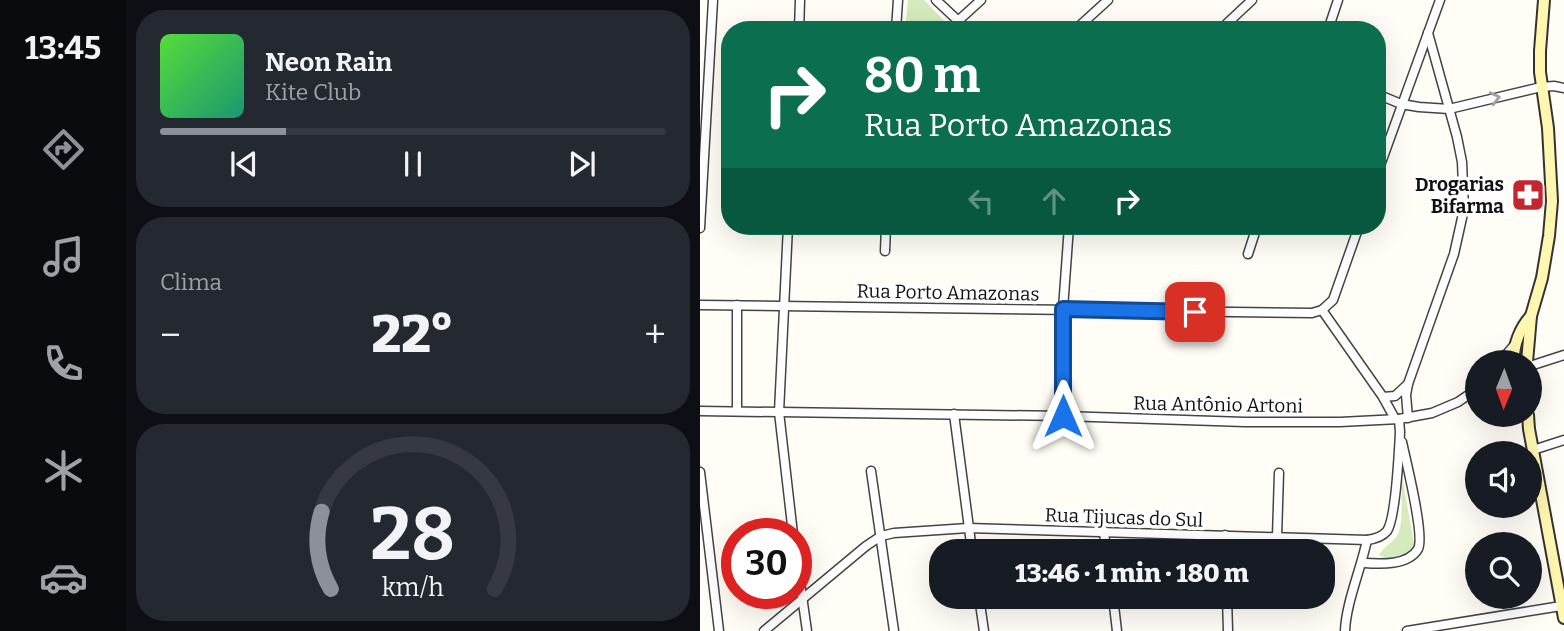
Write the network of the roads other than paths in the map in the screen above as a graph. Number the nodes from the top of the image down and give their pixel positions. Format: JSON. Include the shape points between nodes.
{"nodes":[{"id":1,"x":713,"y":0,"type":"edge"},
{"id":2,"x":800,"y":0,"type":"edge"},
{"id":3,"x":898,"y":0,"type":"edge"},
{"id":4,"x":936,"y":0,"type":"edge"},
{"id":5,"x":981,"y":0,"type":"edge"},
{"id":6,"x":1108,"y":0,"type":"edge"},
{"id":7,"x":1252,"y":0,"type":"edge"},
{"id":8,"x":1338,"y":0,"type":"edge"},
{"id":9,"x":1440,"y":0,"type":"edge"},
{"id":10,"x":1545,"y":0,"type":"edge"},
{"id":11,"x":959,"y":20,"type":"joint"},
{"id":12,"x":799,"y":21,"type":"edge"},
{"id":13,"x":897,"y":21,"type":"edge"},
{"id":14,"x":1085,"y":21,"type":"edge"},
{"id":15,"x":1230,"y":21,"type":"edge"},
{"id":16,"x":1331,"y":21,"type":"edge"},
{"id":17,"x":1428,"y":33,"type":"junction"},
{"id":18,"x":1541,"y":87,"type":"junction"},
{"id":19,"x":1564,"y":88,"type":"edge"},
{"id":20,"x":1386,"y":98,"type":"edge"},
{"id":21,"x":1401,"y":104,"type":"junction"},
{"id":22,"x":1449,"y":109,"type":"junction"},
{"id":23,"x":1386,"y":148,"type":"edge"},
{"id":24,"x":700,"y":228,"type":"edge"},
{"id":25,"x":788,"y":235,"type":"edge"},
{"id":26,"x":886,"y":235,"type":"edge"},
{"id":27,"x":1068,"y":235,"type":"edge"},
{"id":28,"x":1254,"y":235,"type":"edge"},
{"id":29,"x":1356,"y":235,"type":"edge"},
{"id":30,"x":886,"y":251,"type":"dead end"},
{"id":31,"x":1248,"y":254,"type":"dead end"},
{"id":32,"x":700,"y":305,"type":"edge"},
{"id":33,"x":737,"y":305,"type":"junction"},
{"id":34,"x":784,"y":306,"type":"junction"},
{"id":35,"x":1063,"y":309,"type":"junction"},
{"id":36,"x":1322,"y":310,"type":"junction"},
{"id":37,"x":1531,"y":316,"type":"junction"},
{"id":38,"x":1516,"y":342,"type":"junction"},
{"id":39,"x":1528,"y":346,"type":"junction"},
{"id":40,"x":1510,"y":350,"type":"edge"},
{"id":41,"x":1514,"y":350,"type":"edge"},
{"id":42,"x":1528,"y":350,"type":"edge"},
{"id":43,"x":1564,"y":355,"type":"edge"},
{"id":44,"x":1542,"y":360,"type":"edge"},
{"id":45,"x":1408,"y":384,"type":"junction"},
{"id":46,"x":1383,"y":397,"type":"junction"},
{"id":47,"x":1465,"y":397,"type":"edge"},
{"id":48,"x":700,"y":411,"type":"edge"},
{"id":49,"x":737,"y":411,"type":"junction"},
{"id":50,"x":779,"y":412,"type":"junction"},
{"id":51,"x":954,"y":414,"type":"junction"},
{"id":52,"x":1063,"y":416,"type":"junction"},
{"id":53,"x":1401,"y":419,"type":"junction"},
{"id":54,"x":1400,"y":432,"type":"junction"},
{"id":55,"x":1564,"y":440,"type":"edge"},
{"id":56,"x":1542,"y":447,"type":"edge"},
{"id":57,"x":871,"y":471,"type":"dead end"},
{"id":58,"x":700,"y":472,"type":"edge"},
{"id":59,"x":1279,"y":473,"type":"dead end"},
{"id":60,"x":1542,"y":496,"type":"edge"},
{"id":61,"x":791,"y":518,"type":"edge"},
{"id":62,"x":968,"y":528,"type":"junction"},
{"id":63,"x":1104,"y":531,"type":"junction"},
{"id":64,"x":1225,"y":535,"type":"junction"},
{"id":65,"x":881,"y":536,"type":"junction"},
{"id":66,"x":1277,"y":537,"type":"junction"},
{"id":67,"x":970,"y":539,"type":"edge"},
{"id":68,"x":1105,"y":539,"type":"edge"},
{"id":69,"x":1225,"y":539,"type":"edge"},
{"id":70,"x":1367,"y":540,"type":"junction"},
{"id":71,"x":1363,"y":563,"type":"junction"},
{"id":72,"x":812,"y":590,"type":"edge"},
{"id":73,"x":1561,"y":592,"type":"edge"},
{"id":74,"x":1561,"y":606,"type":"junction"},
{"id":75,"x":789,"y":609,"type":"edge"},
{"id":76,"x":804,"y":609,"type":"edge"},
{"id":77,"x":981,"y":609,"type":"edge"},
{"id":78,"x":1114,"y":609,"type":"edge"},
{"id":79,"x":1227,"y":609,"type":"edge"},
{"id":80,"x":1564,"y":618,"type":"edge"},
{"id":81,"x":719,"y":631,"type":"edge"},
{"id":82,"x":764,"y":631,"type":"edge"},
{"id":83,"x":807,"y":631,"type":"edge"},
{"id":84,"x":894,"y":631,"type":"edge"},
{"id":85,"x":984,"y":631,"type":"edge"},
{"id":86,"x":1117,"y":631,"type":"edge"},
{"id":87,"x":1228,"y":631,"type":"edge"},
{"id":88,"x":1345,"y":631,"type":"edge"},
{"id":89,"x":1407,"y":631,"type":"edge"}],
"edges":[{"from":1,"to":24,"type":"street"},
{"from":2,"to":12,"type":"street"},
{"from":3,"to":13,"type":"street"},
{"from":4,"to":11,"type":"street"},
{"from":5,"to":11,"type":"street"},
{"from":6,"to":14,"type":"street"},
{"from":7,"to":15,"type":"street"},
{"from":8,"to":16,"type":"street"},
{"from":9,"to":17,"type":"street"},
{"from":10,"to":18,"type":"main road"},
{"from":17,"to":21,"type":"street"},
{"from":17,"to":22,"type":"street"},
{"from":18,"to":19,"type":"street"},
{"from":22,"to":18,"type":"street","one_way":true},
{"from":18,"to":37,"type":"main road","via":[[1552,201],[1542,278]]},
{"from":20,"to":21,"type":"street"},
{"from":21,"to":22,"type":"street"},
{"from":21,"to":23,"type":"street"},
{"from":22,"to":45,"type":"street","via":[[1462,162],[1464,208],[1454,254]]},
{"from":25,"to":34,"type":"street"},
{"from":26,"to":30,"type":"street"},
{"from":27,"to":35,"type":"street"},
{"from":28,"to":31,"type":"street"},
{"from":29,"to":36,"type":"street","via":[[1337,292]]},
{"from":32,"to":33,"type":"street","name":"Rua Porto Amazonas"},
{"from":33,"to":34,"type":"street","name":"Rua Porto Amazonas"},
{"from":33,"to":49,"type":"street"},
{"from":34,"to":35,"type":"street","name":"Rua Porto Amazonas"},
{"from":34,"to":50,"type":"street"},
{"from":35,"to":36,"type":"street","name":"Rua Porto Amazonas","via":[[1301,314]]},
{"from":35,"to":52,"type":"street"},
{"from":36,"to":46,"type":"street"},
{"from":37,"to":38,"type":"main road"},
{"from":37,"to":39,"type":"main road"},
{"from":38,"to":39,"type":"street"},
{"from":38,"to":40,"type":"street"},
{"from":38,"to":41,"type":"main road"},
{"from":39,"to":42,"type":"main road"},
{"from":43,"to":44,"type":"street"},
{"from":45,"to":46,"type":"street","via":[[1395,396]]},
{"from":45,"to":53,"type":"street"},
{"from":46,"to":53,"type":"street"},
{"from":47,"to":53,"type":"street","name":"Rua Antônio Artoni","via":[[1446,408]]},
{"from":48,"to":49,"type":"street","name":"Rua Antônio Artoni"},
{"from":49,"to":50,"type":"street","name":"Rua Antônio Artoni"},
{"from":50,"to":51,"type":"street","name":"Rua Antônio Artoni"},
{"from":50,"to":61,"type":"street"},
{"from":51,"to":52,"type":"street","name":"Rua Antônio Artoni"},
{"from":51,"to":62,"type":"street"},
{"from":52,"to":53,"type":"street","name":"Rua Antônio Artoni","via":[[1245,422]]},
{"from":53,"to":54,"type":"street"},
{"from":54,"to":70,"type":"street","via":[[1390,526],[1381,536]]},
{"from":54,"to":71,"type":"street","via":[[1420,543],[1415,553],[1402,561]]},
{"from":55,"to":56,"type":"street"},
{"from":57,"to":65,"type":"street"},
{"from":58,"to":81,"type":"street"},
{"from":59,"to":66,"type":"street"},
{"from":60,"to":73,"type":"main road"},
{"from":62,"to":63,"type":"street","name":"Rua Tijucas do Sul"},
{"from":62,"to":65,"type":"street","name":"Rua Tijucas do Sul"},
{"from":62,"to":67,"type":"street"},
{"from":63,"to":64,"type":"street","name":"Rua Tijucas do Sul"},
{"from":63,"to":68,"type":"street"},
{"from":64,"to":66,"type":"street","name":"Rua Tijucas do Sul"},
{"from":64,"to":69,"type":"street"},
{"from":65,"to":72,"type":"street"},
{"from":65,"to":84,"type":"street"},
{"from":66,"to":70,"type":"street","name":"Rua Tijucas do Sul"},
{"from":70,"to":71,"type":"street"},
{"from":71,"to":88,"type":"street"},
{"from":73,"to":74,"type":"main road"},
{"from":74,"to":80,"type":"main road"},
{"from":74,"to":89,"type":"street"},
{"from":75,"to":82,"type":"street"},
{"from":76,"to":83,"type":"street"},
{"from":77,"to":85,"type":"street"},
{"from":78,"to":86,"type":"street"},
{"from":79,"to":87,"type":"street"}]}
